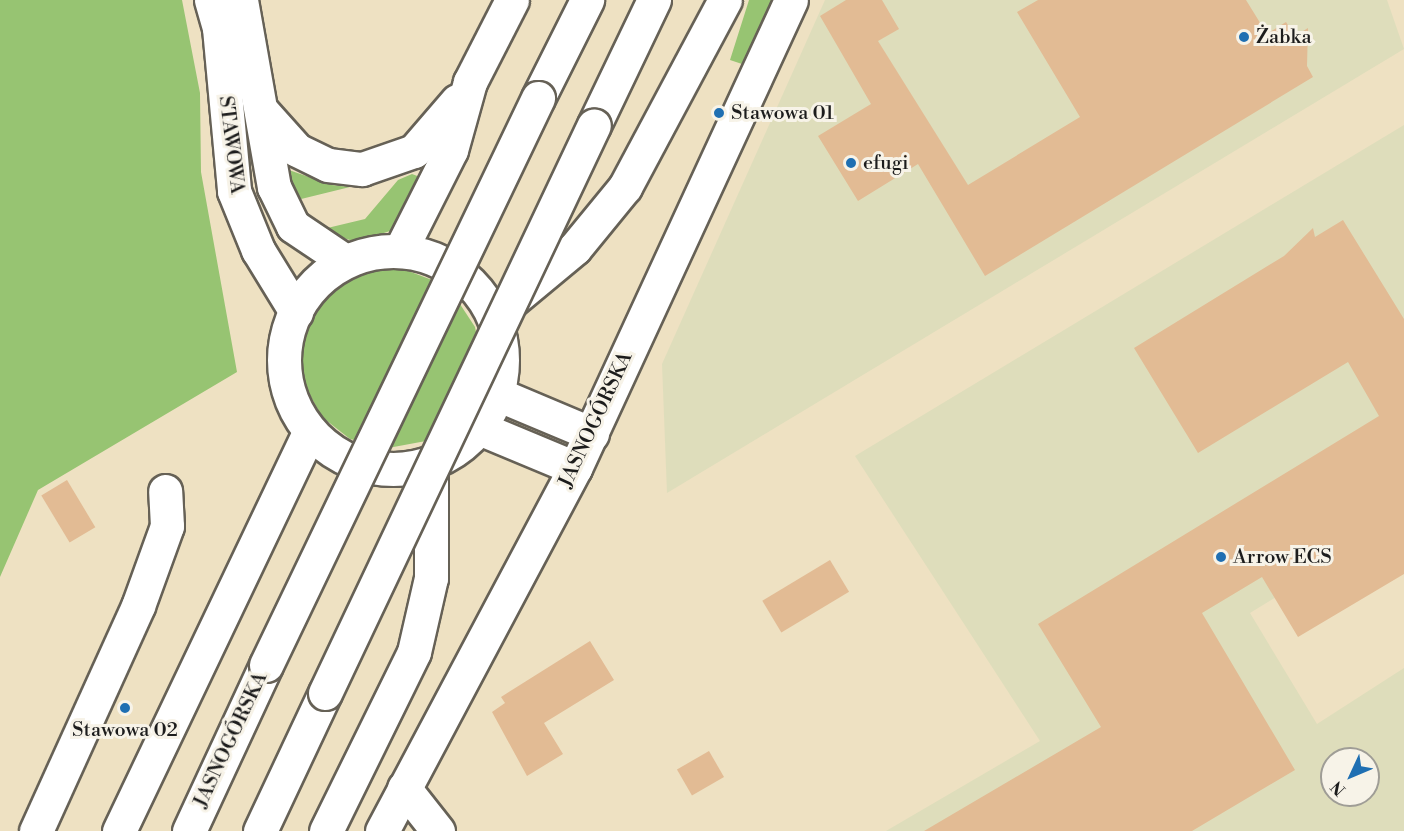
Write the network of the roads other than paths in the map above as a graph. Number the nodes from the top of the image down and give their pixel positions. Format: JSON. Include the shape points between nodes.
{"nodes":[{"id":1,"x":212,"y":0,"type":"edge"},
{"id":2,"x":241,"y":0,"type":"edge"},
{"id":3,"x":512,"y":0,"type":"edge"},
{"id":4,"x":587,"y":0,"type":"edge"},
{"id":5,"x":654,"y":0,"type":"edge"},
{"id":6,"x":725,"y":0,"type":"edge"},
{"id":7,"x":790,"y":0,"type":"edge"},
{"id":8,"x":470,"y":82,"type":"junction"},
{"id":9,"x":262,"y":111,"type":"junction"},
{"id":10,"x":400,"y":251,"type":"junction"},
{"id":11,"x":345,"y":261,"type":"junction"},
{"id":12,"x":296,"y":312,"type":"junction"},
{"id":13,"x":493,"y":315,"type":"junction"},
{"id":14,"x":497,"y":394,"type":"junction"},
{"id":15,"x":479,"y":428,"type":"junction"},
{"id":16,"x":310,"y":431,"type":"junction"},
{"id":17,"x":592,"y":434,"type":"junction"},
{"id":18,"x":431,"y":463,"type":"junction"},
{"id":19,"x":575,"y":468,"type":"junction"},
{"id":20,"x":165,"y":491,"type":"dead end"},
{"id":21,"x":404,"y":788,"type":"junction"},
{"id":22,"x":36,"y":831,"type":"edge"},
{"id":23,"x":119,"y":831,"type":"edge"},
{"id":24,"x":189,"y":831,"type":"edge"},
{"id":25,"x":260,"y":831,"type":"edge"},
{"id":26,"x":326,"y":831,"type":"edge"},
{"id":27,"x":382,"y":831,"type":"edge"},
{"id":28,"x":438,"y":831,"type":"edge"}],
"edges":[{"from":1,"to":12,"type":"street","name":"STAWOWA","via":[[219,28],[234,191],[258,250]]},
{"from":2,"to":9,"type":"street","name":"STAWOWA"},
{"from":3,"to":8,"type":"street"},
{"from":4,"to":24,"type":"street","name":"JASNOGÓRSKA","bridge":true},
{"from":5,"to":25,"type":"street","bridge":true},
{"from":6,"to":13,"type":"street","via":[[625,187],[575,248]]},
{"from":7,"to":17,"type":"street","name":"JASNOGÓRSKA"},
{"from":8,"to":9,"type":"street","name":"STAWOWA","via":[[424,143],[398,160],[362,169],[328,165],[297,150]]},
{"from":8,"to":10,"type":"street","via":[[451,150]]},
{"from":9,"to":11,"type":"street","name":"STAWOWA","via":[[274,187],[293,226]]},
{"from":10,"to":11,"type":"street","via":[[382,250]]},
{"from":10,"to":13,"type":"street","via":[[455,270]]},
{"from":11,"to":12,"type":"street","via":[[314,285]]},
{"from":12,"to":16,"type":"street","via":[[286,342],[285,369],[289,397]]},
{"from":13,"to":14,"type":"street","via":[[502,362]]},
{"from":14,"to":15,"type":"street"},
{"from":14,"to":17,"type":"street"},
{"from":15,"to":18,"type":"street"},
{"from":15,"to":19,"type":"street"},
{"from":16,"to":18,"type":"street","via":[[335,453],[365,466],[398,470]]},
{"from":16,"to":23,"type":"street"},
{"from":17,"to":19,"type":"street","name":"JASNOGÓRSKA"},
{"from":18,"to":26,"type":"street","via":[[431,578],[414,652]]},
{"from":19,"to":21,"type":"street","name":"JASNOGÓRSKA"},
{"from":20,"to":22,"type":"street","via":[[167,526],[138,606]]},
{"from":21,"to":27,"type":"street","name":"JASNOGÓRSKA"},
{"from":21,"to":28,"type":"street"}]}
